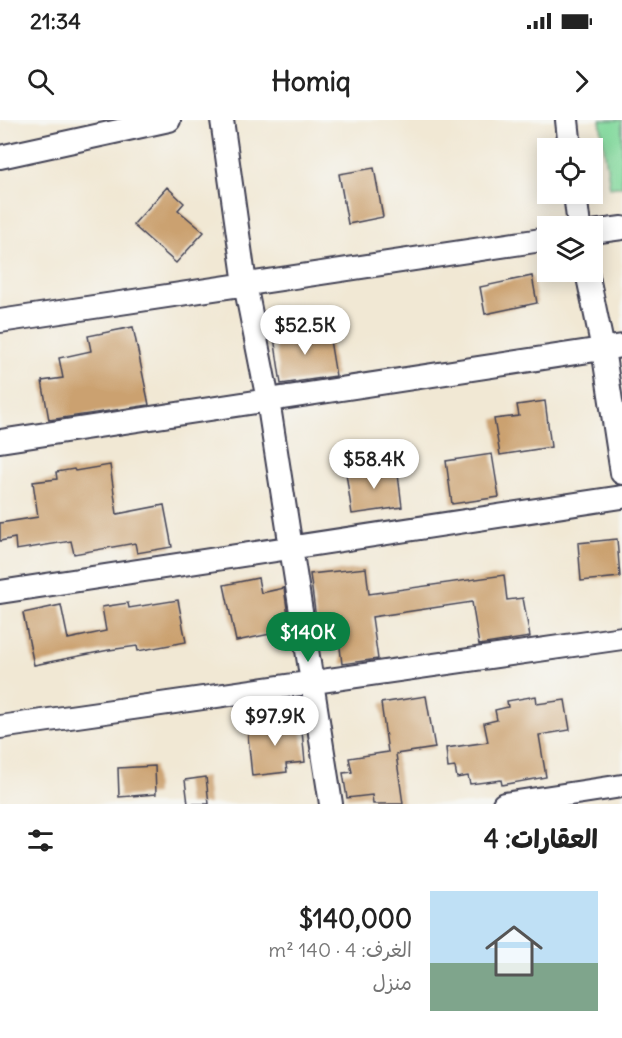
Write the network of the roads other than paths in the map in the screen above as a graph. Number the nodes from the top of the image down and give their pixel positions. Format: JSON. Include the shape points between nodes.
{"nodes":[{"id":1,"x":169,"y":120,"type":"edge"},
{"id":2,"x":222,"y":120,"type":"edge"},
{"id":3,"x":567,"y":120,"type":"edge"},
{"id":4,"x":569,"y":138,"type":"edge"},
{"id":5,"x":0,"y":157,"type":"edge"},
{"id":6,"x":622,"y":228,"type":"edge"},
{"id":7,"x":603,"y":231,"type":"edge"},
{"id":8,"x":537,"y":241,"type":"edge"},
{"id":9,"x":590,"y":282,"type":"edge"},
{"id":10,"x":245,"y":285,"type":"junction"},
{"id":11,"x":0,"y":321,"type":"edge"},
{"id":12,"x":612,"y":347,"type":"edge"},
{"id":13,"x":268,"y":400,"type":"junction"},
{"id":14,"x":0,"y":441,"type":"edge"},
{"id":15,"x":622,"y":473,"type":"edge"},
{"id":16,"x":622,"y":497,"type":"edge"},
{"id":17,"x":291,"y":548,"type":"junction"},
{"id":18,"x":0,"y":592,"type":"edge"},
{"id":19,"x":622,"y":638,"type":"edge"},
{"id":20,"x":312,"y":683,"type":"junction"},
{"id":21,"x":0,"y":727,"type":"edge"},
{"id":22,"x":622,"y":786,"type":"edge"},
{"id":23,"x":331,"y":804,"type":"edge"},
{"id":24,"x":504,"y":804,"type":"edge"}],
"edges":[{"from":1,"to":5,"type":"street"},
{"from":2,"to":10,"type":"street"},
{"from":3,"to":4,"type":"street"},
{"from":6,"to":7,"type":"street"},
{"from":8,"to":10,"type":"street"},
{"from":9,"to":12,"type":"street"},
{"from":10,"to":11,"type":"street"},
{"from":10,"to":13,"type":"street"},
{"from":12,"to":13,"type":"street"},
{"from":12,"to":15,"type":"street"},
{"from":13,"to":14,"type":"street"},
{"from":13,"to":17,"type":"street"},
{"from":16,"to":17,"type":"street"},
{"from":17,"to":18,"type":"street"},
{"from":17,"to":20,"type":"street"},
{"from":19,"to":20,"type":"street"},
{"from":20,"to":21,"type":"street"},
{"from":20,"to":23,"type":"street"},
{"from":22,"to":24,"type":"street"}]}
